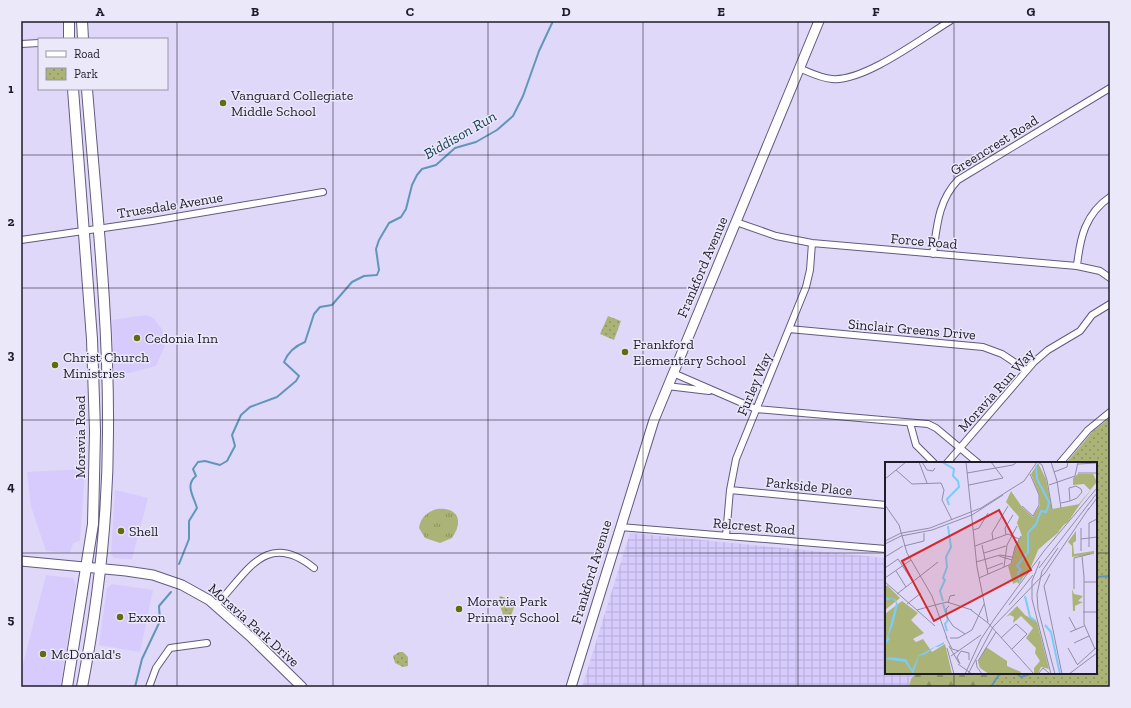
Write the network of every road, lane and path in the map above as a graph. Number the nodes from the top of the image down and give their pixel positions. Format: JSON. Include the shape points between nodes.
{"nodes":[{"id":1,"x":69,"y":21,"type":"edge"},
{"id":2,"x":82,"y":21,"type":"edge"},
{"id":3,"x":819,"y":21,"type":"edge"},
{"id":4,"x":950,"y":21,"type":"edge"},
{"id":5,"x":69,"y":38,"type":"edge"},
{"id":6,"x":84,"y":38,"type":"edge"},
{"id":7,"x":38,"y":43,"type":"edge"},
{"id":8,"x":21,"y":44,"type":"edge"},
{"id":9,"x":799,"y":68,"type":"junction"},
{"id":10,"x":1110,"y":88,"type":"edge"},
{"id":11,"x":73,"y":90,"type":"edge"},
{"id":12,"x":87,"y":90,"type":"edge"},
{"id":13,"x":323,"y":192,"type":"dead end"},
{"id":14,"x":1110,"y":197,"type":"edge"},
{"id":15,"x":736,"y":222,"type":"junction"},
{"id":16,"x":98,"y":228,"type":"junction"},
{"id":17,"x":85,"y":230,"type":"junction"},
{"id":18,"x":21,"y":240,"type":"edge"},
{"id":19,"x":812,"y":243,"type":"junction"},
{"id":20,"x":933,"y":254,"type":"junction"},
{"id":21,"x":1077,"y":266,"type":"junction"},
{"id":22,"x":1110,"y":278,"type":"edge"},
{"id":23,"x":1110,"y":304,"type":"edge"},
{"id":24,"x":789,"y":329,"type":"junction"},
{"id":25,"x":1026,"y":370,"type":"junction"},
{"id":26,"x":673,"y":373,"type":"junction"},
{"id":27,"x":667,"y":386,"type":"junction"},
{"id":28,"x":717,"y":392,"type":"junction"},
{"id":29,"x":756,"y":409,"type":"junction"},
{"id":30,"x":1110,"y":412,"type":"edge"},
{"id":31,"x":910,"y":423,"type":"junction"},
{"id":32,"x":960,"y":448,"type":"junction"},
{"id":33,"x":933,"y":462,"type":"edge"},
{"id":34,"x":949,"y":462,"type":"edge"},
{"id":35,"x":977,"y":462,"type":"edge"},
{"id":36,"x":1061,"y":462,"type":"edge"},
{"id":37,"x":730,"y":490,"type":"junction"},
{"id":38,"x":885,"y":505,"type":"edge"},
{"id":39,"x":620,"y":527,"type":"junction"},
{"id":40,"x":726,"y":536,"type":"junction"},
{"id":41,"x":885,"y":549,"type":"edge"},
{"id":42,"x":21,"y":561,"type":"edge"},
{"id":43,"x":85,"y":568,"type":"junction"},
{"id":44,"x":314,"y":568,"type":"dead end"},
{"id":45,"x":99,"y":569,"type":"junction"},
{"id":46,"x":215,"y":606,"type":"junction"},
{"id":47,"x":207,"y":643,"type":"dead end"},
{"id":48,"x":66,"y":687,"type":"edge"},
{"id":49,"x":82,"y":687,"type":"edge"},
{"id":50,"x":149,"y":687,"type":"edge"},
{"id":51,"x":302,"y":687,"type":"edge"},
{"id":52,"x":571,"y":687,"type":"edge"}],
"edges":[{"from":1,"to":5,"type":"main road"},
{"from":2,"to":6,"type":"main road"},
{"from":3,"to":9,"type":"street","name":"Frankford Avenue"},
{"from":4,"to":9,"type":"street","via":[[881,63],[853,76],[832,79]]},
{"from":7,"to":8,"type":"street"},
{"from":9,"to":15,"type":"street","name":"Frankford Avenue"},
{"from":10,"to":20,"type":"street","name":"Greencrest Road","via":[[958,180],[948,192],[938,213]]},
{"from":11,"to":17,"type":"main road","name":"Moravia Road"},
{"from":12,"to":16,"type":"main road","name":"Moravia Road"},
{"from":13,"to":16,"type":"street","name":"Truesdale Avenue"},
{"from":14,"to":21,"type":"street","via":[[1098,207],[1085,226]]},
{"from":15,"to":19,"type":"street","name":"Force Road","via":[[776,236]]},
{"from":15,"to":26,"type":"street","name":"Frankford Avenue"},
{"from":16,"to":17,"type":"street","name":"Truesdale Avenue"},
{"from":16,"to":45,"type":"main road","name":"Moravia Road","via":[[108,432],[106,499]]},
{"from":17,"to":18,"type":"street","name":"Truesdale Avenue"},
{"from":17,"to":43,"type":"main road","name":"Moravia Road","via":[[96,431],[93,524]]},
{"from":19,"to":20,"type":"street","name":"Force Road"},
{"from":19,"to":24,"type":"street","name":"Furley Way","via":[[808,282]]},
{"from":20,"to":21,"type":"street","name":"Force Road"},
{"from":21,"to":22,"type":"street","name":"Force Road","via":[[1100,271]]},
{"from":23,"to":25,"type":"street","name":"Moravia Run Way","via":[[1092,316],[1080,331],[1041,356]]},
{"from":24,"to":25,"type":"street","name":"Sinclair Greens Drive","via":[[983,347],[1002,354]]},
{"from":24,"to":29,"type":"street","name":"Furley Way"},
{"from":25,"to":32,"type":"street","name":"Moravia Run Way"},
{"from":26,"to":27,"type":"street","name":"Frankford Avenue"},
{"from":26,"to":28,"type":"street"},
{"from":27,"to":28,"type":"street"},
{"from":27,"to":39,"type":"street","name":"Frankford Avenue","via":[[646,440]]},
{"from":28,"to":29,"type":"street"},
{"from":29,"to":31,"type":"street"},
{"from":29,"to":37,"type":"street","name":"Furley Way","via":[[738,454]]},
{"from":30,"to":36,"type":"street","via":[[1088,430]]},
{"from":31,"to":32,"type":"street","via":[[928,424],[936,428]]},
{"from":31,"to":33,"type":"street","via":[[916,445]]},
{"from":32,"to":34,"type":"street","name":"Moravia Run Way"},
{"from":32,"to":35,"type":"street"},
{"from":37,"to":38,"type":"street","name":"Parkside Place"},
{"from":37,"to":40,"type":"street","name":"Furley Way"},
{"from":39,"to":40,"type":"street","name":"Relcrest Road"},
{"from":39,"to":52,"type":"street","name":"Frankford Avenue"},
{"from":40,"to":41,"type":"street","name":"Relcrest Road"},
{"from":42,"to":43,"type":"street","name":"Moravia Park Drive"},
{"from":43,"to":45,"type":"street","name":"Moravia Park Drive"},
{"from":43,"to":48,"type":"main road","name":"Moravia Road"},
{"from":44,"to":46,"type":"street","via":[[294,555],[268,554],[247,569]]},
{"from":45,"to":46,"type":"street","name":"Moravia Park Drive","via":[[126,571],[167,580],[194,591]]},
{"from":45,"to":49,"type":"main road","name":"Moravia Road"},
{"from":46,"to":51,"type":"street","name":"Moravia Park Drive"},
{"from":47,"to":50,"type":"street","via":[[170,648],[156,668]]}]}
